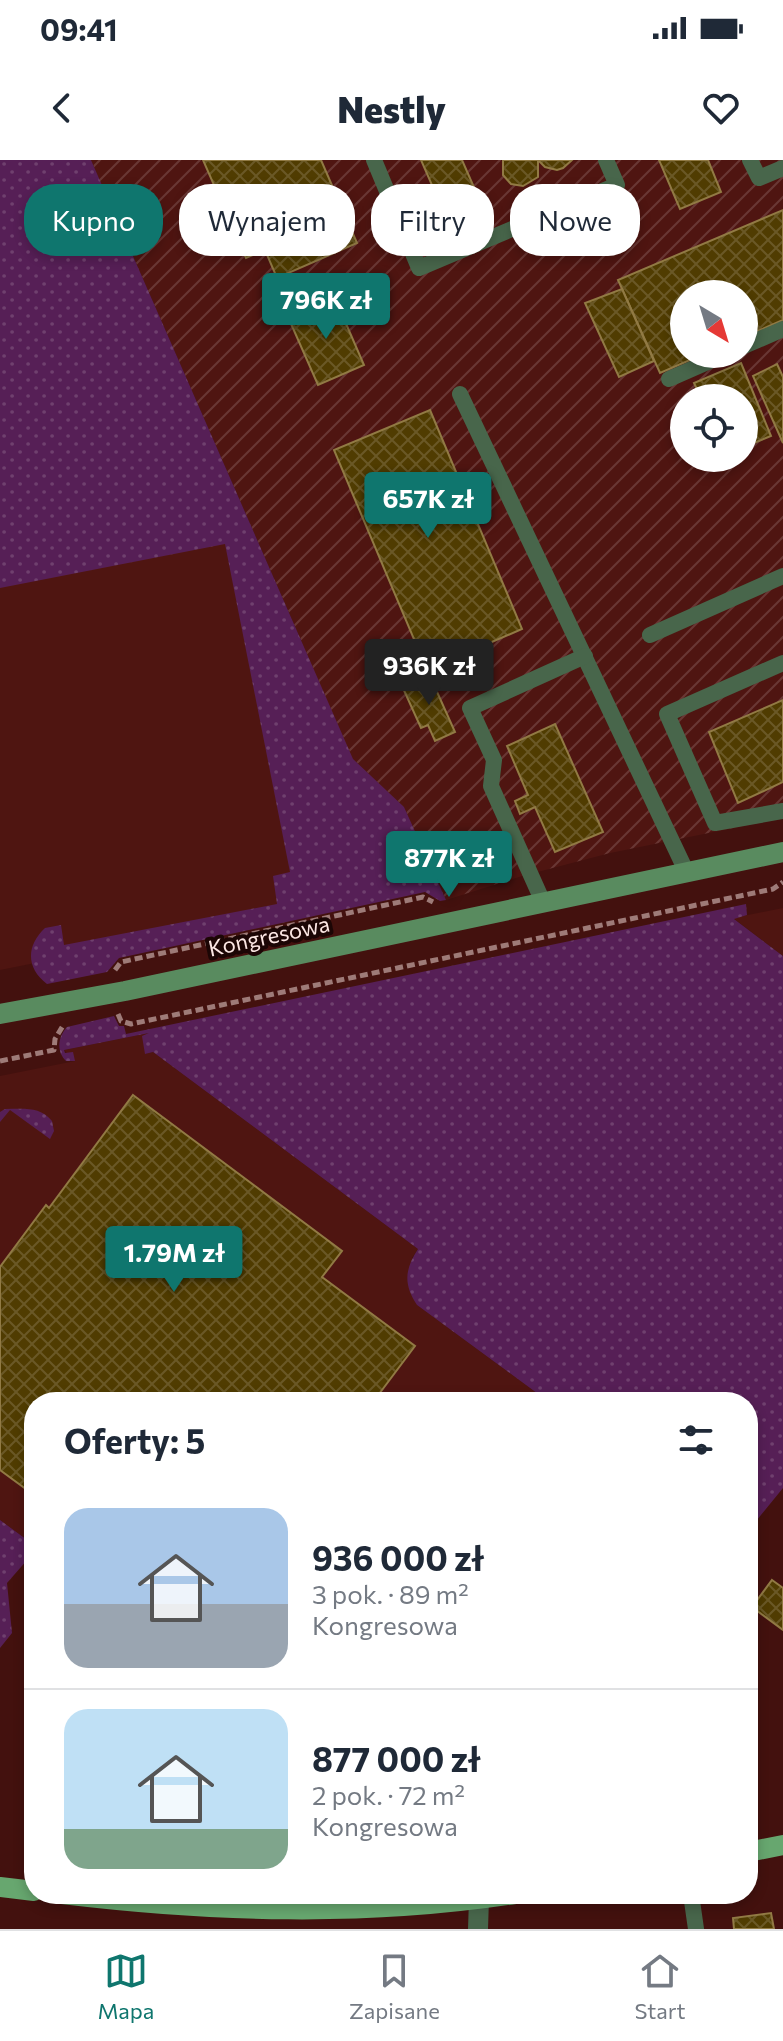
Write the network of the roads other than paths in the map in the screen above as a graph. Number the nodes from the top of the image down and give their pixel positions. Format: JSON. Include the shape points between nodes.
{"nodes":[{"id":1,"x":374,"y":160,"type":"edge"},
{"id":2,"x":606,"y":160,"type":"edge"},
{"id":3,"x":750,"y":160,"type":"edge"},
{"id":4,"x":783,"y":168,"type":"edge"},
{"id":5,"x":783,"y":329,"type":"edge"},
{"id":6,"x":758,"y":340,"type":"edge"},
{"id":7,"x":694,"y":368,"type":"edge"},
{"id":8,"x":669,"y":379,"type":"dead end"},
{"id":9,"x":460,"y":394,"type":"dead end"},
{"id":10,"x":783,"y":576,"type":"edge"},
{"id":11,"x":650,"y":635,"type":"dead end"},
{"id":12,"x":585,"y":656,"type":"junction"},
{"id":13,"x":783,"y":663,"type":"edge"},
{"id":14,"x":783,"y":811,"type":"edge"},
{"id":15,"x":783,"y":852,"type":"edge"},
{"id":16,"x":687,"y":873,"type":"junction"},
{"id":17,"x":543,"y":902,"type":"junction"},
{"id":18,"x":0,"y":1014,"type":"edge"},
{"id":19,"x":783,"y":1845,"type":"edge"},
{"id":20,"x":758,"y":1850,"type":"edge"},
{"id":21,"x":0,"y":1887,"type":"edge"},
{"id":22,"x":24,"y":1890,"type":"edge"},
{"id":23,"x":159,"y":1904,"type":"edge"},
{"id":24,"x":440,"y":1904,"type":"edge"},
{"id":25,"x":479,"y":1904,"type":"edge"},
{"id":26,"x":692,"y":1904,"type":"edge"},
{"id":27,"x":478,"y":1929,"type":"edge"},
{"id":28,"x":696,"y":1929,"type":"edge"}],
"edges":[{"from":1,"to":2,"type":"lane","via":[[419,268],[617,185]]},
{"from":3,"to":4,"type":"lane","via":[[759,178]]},
{"from":5,"to":6,"type":"lane"},
{"from":7,"to":8,"type":"lane"},
{"from":9,"to":12,"type":"lane"},
{"from":10,"to":11,"type":"lane"},
{"from":12,"to":16,"type":"lane"},
{"from":12,"to":17,"type":"lane","via":[[470,708],[494,760],[491,786]]},
{"from":13,"to":14,"type":"lane","via":[[667,714],[715,823]]},
{"from":15,"to":16,"type":"street","name":"Kongresowa"},
{"from":16,"to":17,"type":"street","name":"Kongresowa"},
{"from":17,"to":18,"type":"street","name":"Kongresowa"},
{"from":19,"to":20,"type":"main road"},
{"from":21,"to":22,"type":"main road"},
{"from":23,"to":24,"type":"main road","via":[[291,1910]]},
{"from":25,"to":27,"type":"street"},
{"from":26,"to":28,"type":"lane"}]}
